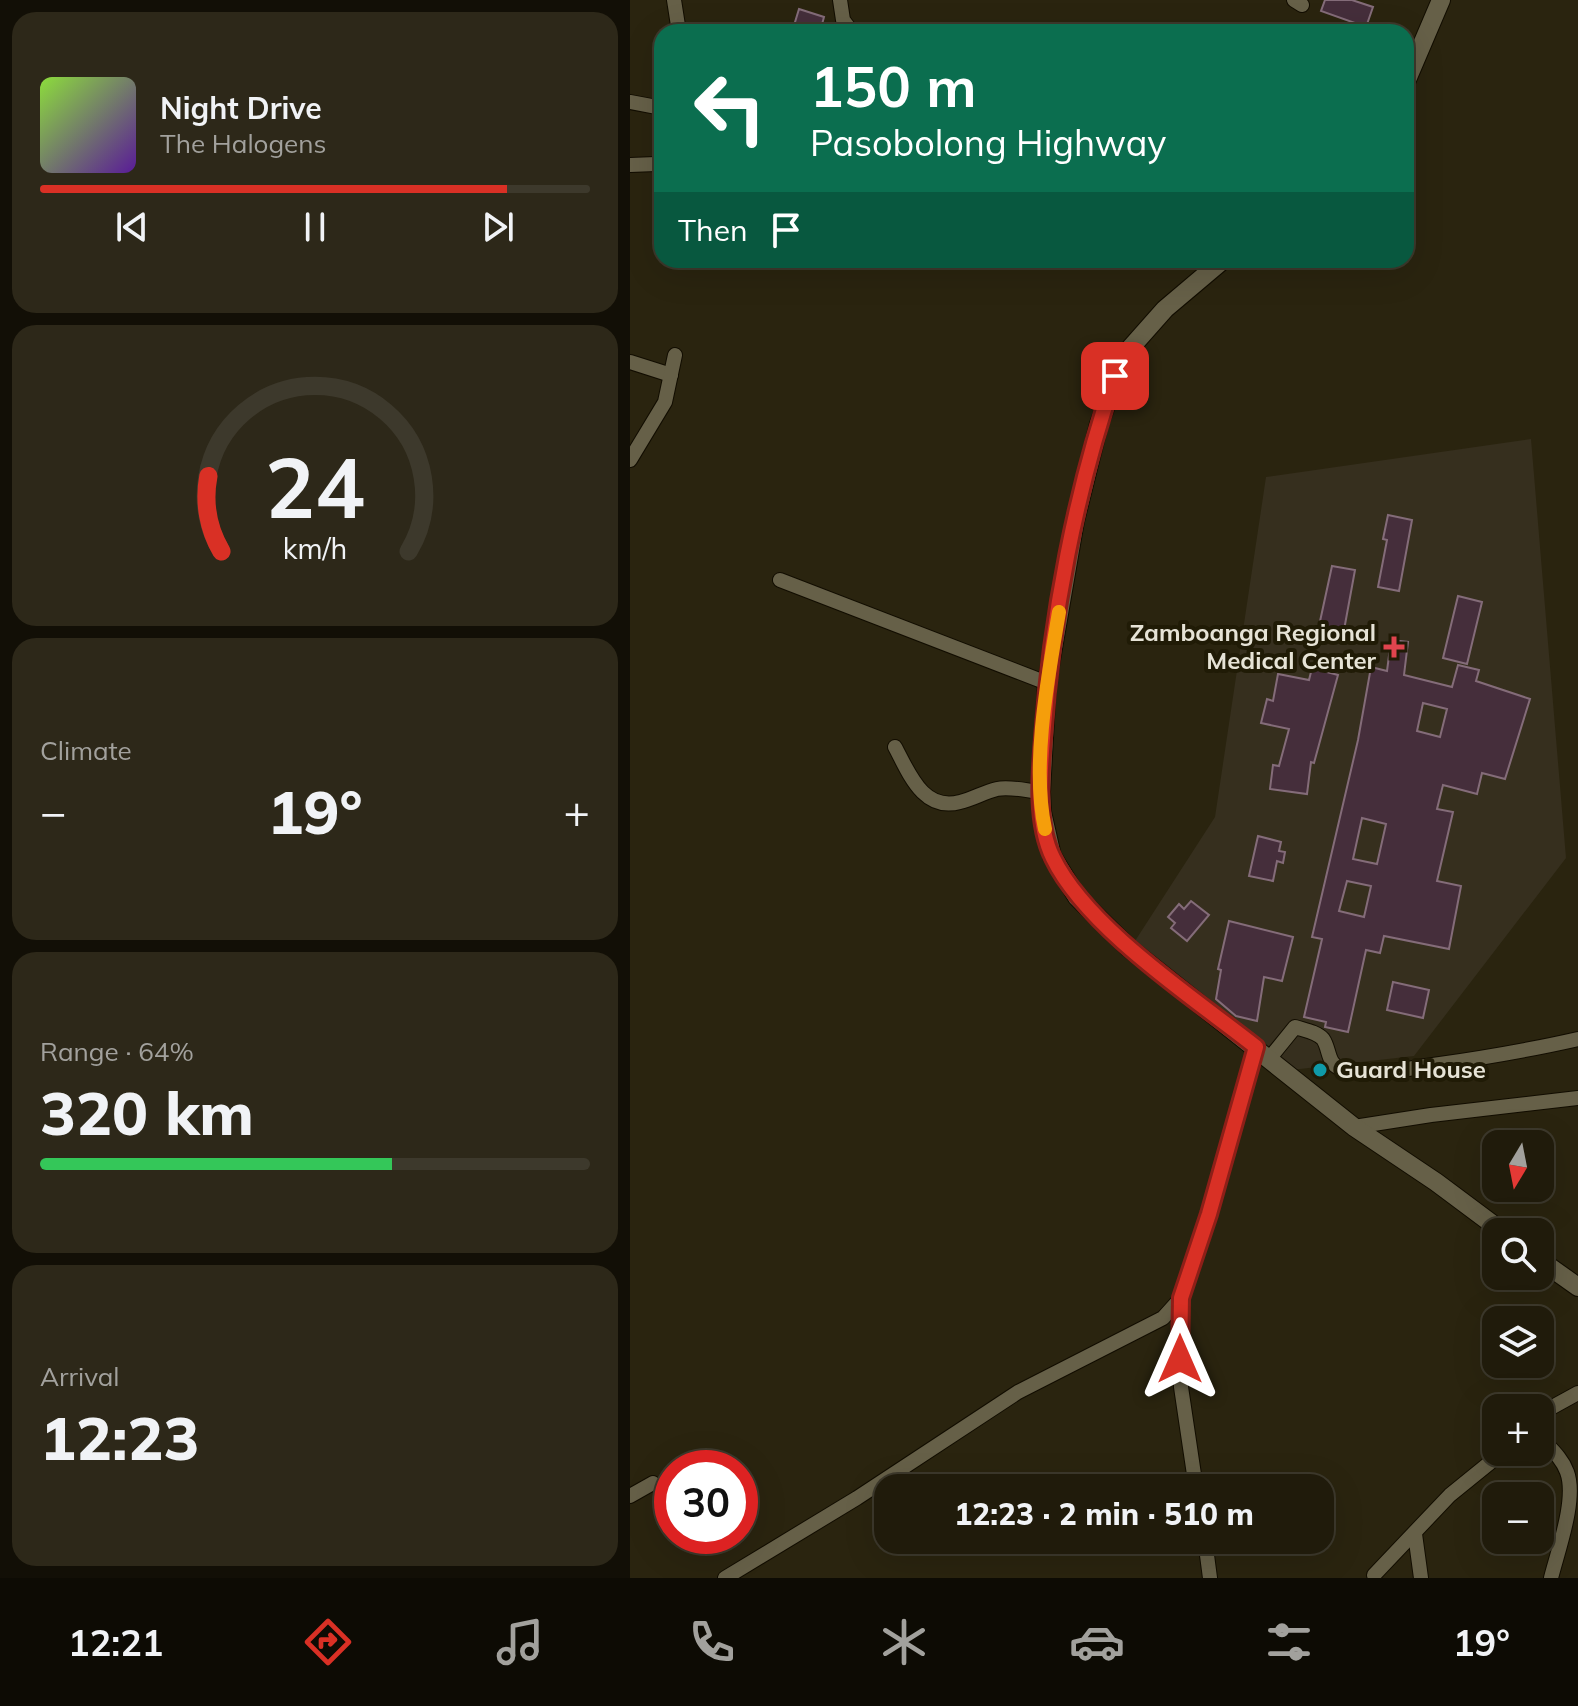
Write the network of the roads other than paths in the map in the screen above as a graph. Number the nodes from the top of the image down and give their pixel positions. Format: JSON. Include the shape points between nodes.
{"nodes":[{"id":1,"x":674,"y":0,"type":"edge"},
{"id":2,"x":840,"y":0,"type":"edge"},
{"id":3,"x":1441,"y":0,"type":"edge"},
{"id":4,"x":678,"y":24,"type":"edge"},
{"id":5,"x":847,"y":24,"type":"edge"},
{"id":6,"x":1414,"y":63,"type":"edge"},
{"id":7,"x":630,"y":102,"type":"edge"},
{"id":8,"x":654,"y":106,"type":"edge"},
{"id":9,"x":654,"y":164,"type":"edge"},
{"id":10,"x":630,"y":165,"type":"edge"},
{"id":11,"x":1214,"y":268,"type":"edge"},
{"id":12,"x":675,"y":355,"type":"dead end"},
{"id":13,"x":630,"y":362,"type":"edge"},
{"id":14,"x":671,"y":375,"type":"junction"},
{"id":15,"x":630,"y":460,"type":"edge"},
{"id":16,"x":780,"y":580,"type":"dead end"},
{"id":17,"x":1047,"y":683,"type":"junction"},
{"id":18,"x":895,"y":747,"type":"dead end"},
{"id":19,"x":1041,"y":792,"type":"junction"},
{"id":20,"x":1578,"y":1039,"type":"edge"},
{"id":21,"x":1262,"y":1053,"type":"junction"},
{"id":22,"x":1578,"y":1098,"type":"edge"},
{"id":23,"x":1354,"y":1127,"type":"junction"},
{"id":24,"x":1484,"y":1218,"type":"edge"},
{"id":25,"x":1554,"y":1268,"type":"edge"},
{"id":26,"x":1574,"y":1280,"type":"edge"},
{"id":27,"x":1181,"y":1298,"type":"junction"},
{"id":28,"x":1578,"y":1393,"type":"edge"},
{"id":29,"x":1554,"y":1406,"type":"edge"},
{"id":30,"x":1554,"y":1452,"type":"edge"},
{"id":31,"x":1486,"y":1466,"type":"edge"},
{"id":32,"x":1194,"y":1474,"type":"edge"},
{"id":33,"x":653,"y":1483,"type":"dead end"},
{"id":34,"x":630,"y":1496,"type":"edge"},
{"id":35,"x":1415,"y":1534,"type":"junction"},
{"id":36,"x":1207,"y":1554,"type":"edge"},
{"id":37,"x":1374,"y":1575,"type":"dead end"},
{"id":38,"x":725,"y":1578,"type":"edge"},
{"id":39,"x":1210,"y":1578,"type":"edge"},
{"id":40,"x":1421,"y":1578,"type":"edge"},
{"id":41,"x":1551,"y":1578,"type":"edge"}],
"edges":[{"from":1,"to":4,"type":"street"},
{"from":2,"to":5,"type":"street"},
{"from":3,"to":6,"type":"street"},
{"from":7,"to":8,"type":"street"},
{"from":9,"to":10,"type":"street"},
{"from":11,"to":17,"type":"street","via":[[1146,329],[1115,376],[1075,521]]},
{"from":12,"to":14,"type":"street"},
{"from":13,"to":14,"type":"street"},
{"from":14,"to":15,"type":"street","via":[[660,414]]},
{"from":16,"to":17,"type":"street"},
{"from":17,"to":19,"type":"street"},
{"from":18,"to":19,"type":"street","via":[[916,786],[939,802],[957,803],[999,789]]},
{"from":19,"to":21,"type":"street","via":[[1052,856],[1077,897],[1129,948]]},
{"from":20,"to":21,"type":"street","via":[[1381,1072],[1337,1068],[1318,1034],[1295,1027]]},
{"from":21,"to":23,"type":"street"},
{"from":21,"to":27,"type":"street"},
{"from":22,"to":23,"type":"street"},
{"from":23,"to":24,"type":"street"},
{"from":25,"to":26,"type":"street"},
{"from":27,"to":32,"type":"street","via":[[1181,1387]]},
{"from":27,"to":38,"type":"street","via":[[1163,1318],[1018,1392]]},
{"from":28,"to":29,"type":"street"},
{"from":30,"to":41,"type":"street","via":[[1570,1485]]},
{"from":31,"to":35,"type":"street"},
{"from":33,"to":34,"type":"street"},
{"from":35,"to":37,"type":"street"},
{"from":35,"to":40,"type":"street"},
{"from":36,"to":39,"type":"street"}]}
